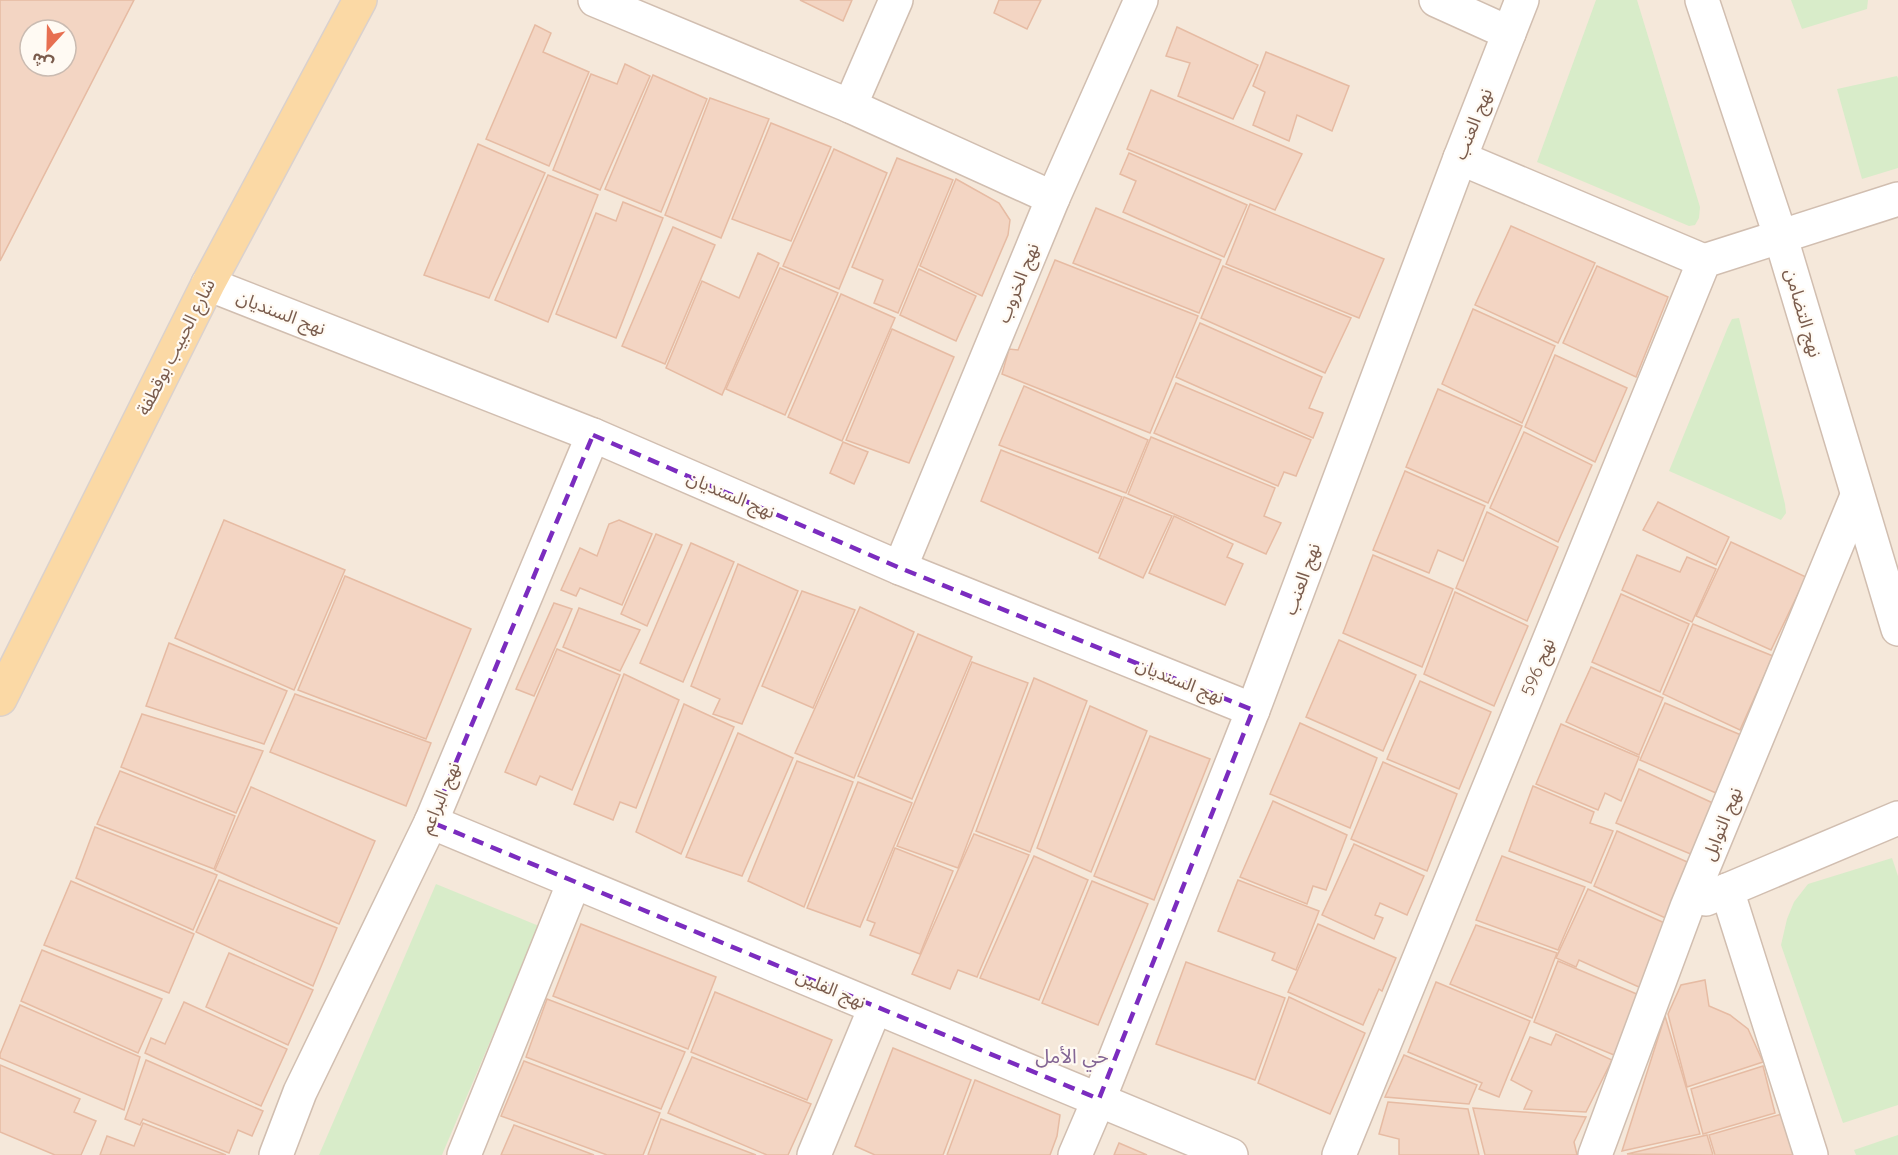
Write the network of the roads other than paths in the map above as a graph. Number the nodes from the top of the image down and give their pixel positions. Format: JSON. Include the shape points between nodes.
{"nodes":[{"id":1,"x":360,"y":0,"type":"edge"},
{"id":2,"x":595,"y":0,"type":"edge"},
{"id":3,"x":896,"y":0,"type":"edge"},
{"id":4,"x":1141,"y":0,"type":"edge"},
{"id":5,"x":1436,"y":0,"type":"edge"},
{"id":6,"x":1522,"y":0,"type":"edge"},
{"id":7,"x":1702,"y":0,"type":"edge"},
{"id":8,"x":1509,"y":33,"type":"junction"},
{"id":9,"x":850,"y":106,"type":"junction"},
{"id":10,"x":1460,"y":158,"type":"junction"},
{"id":11,"x":1053,"y":198,"type":"junction"},
{"id":12,"x":1898,"y":199,"type":"edge"},
{"id":13,"x":1781,"y":238,"type":"junction"},
{"id":14,"x":1704,"y":261,"type":"junction"},
{"id":15,"x":207,"y":284,"type":"junction"},
{"id":16,"x":593,"y":435,"type":"junction"},
{"id":17,"x":1857,"y":496,"type":"junction"},
{"id":18,"x":900,"y":568,"type":"junction"},
{"id":19,"x":1898,"y":629,"type":"edge"},
{"id":20,"x":0,"y":699,"type":"edge"},
{"id":21,"x":1253,"y":710,"type":"junction"},
{"id":22,"x":1898,"y":818,"type":"edge"},
{"id":23,"x":431,"y":822,"type":"junction"},
{"id":24,"x":574,"y":882,"type":"junction"},
{"id":25,"x":1727,"y":890,"type":"junction"},
{"id":26,"x":1687,"y":907,"type":"junction"},
{"id":27,"x":875,"y":1008,"type":"junction"},
{"id":28,"x":1099,"y":1099,"type":"junction"},
{"id":29,"x":1342,"y":1153,"type":"edge"},
{"id":30,"x":276,"y":1155,"type":"edge"},
{"id":31,"x":464,"y":1155,"type":"edge"},
{"id":32,"x":814,"y":1155,"type":"edge"},
{"id":33,"x":1075,"y":1155,"type":"edge"},
{"id":34,"x":1231,"y":1155,"type":"edge"},
{"id":35,"x":1595,"y":1155,"type":"edge"},
{"id":36,"x":1811,"y":1155,"type":"edge"}],
"edges":[{"from":1,"to":15,"type":"main road","name":"شارع الحبيب بوقطفة"},
{"from":2,"to":9,"type":"street"},
{"from":3,"to":9,"type":"street"},
{"from":4,"to":11,"type":"street","name":"نهج الخروب"},
{"from":5,"to":8,"type":"street"},
{"from":6,"to":8,"type":"street","name":"نهج العنب"},
{"from":7,"to":13,"type":"street","name":"نهج التضامن"},
{"from":8,"to":10,"type":"street","name":"نهج العنب"},
{"from":9,"to":11,"type":"street"},
{"from":10,"to":14,"type":"street"},
{"from":10,"to":21,"type":"street","name":"نهج العنب"},
{"from":11,"to":18,"type":"street","name":"نهج الخروب"},
{"from":12,"to":13,"type":"street"},
{"from":13,"to":14,"type":"street"},
{"from":13,"to":17,"type":"street","name":"نهج التضامن"},
{"from":14,"to":29,"type":"street","name":"نهج 596"},
{"from":15,"to":16,"type":"street","name":"نهج السنديان"},
{"from":15,"to":20,"type":"main road","name":"شارع الحبيب بوقطفة"},
{"from":16,"to":18,"type":"street","name":"نهج السنديان"},
{"from":16,"to":23,"type":"street","name":"نهج البراعم"},
{"from":17,"to":19,"type":"street","name":"نهج التضامن"},
{"from":17,"to":26,"type":"street","name":"نهج التوابل"},
{"from":18,"to":21,"type":"street","name":"نهج السنديان"},
{"from":21,"to":28,"type":"street","name":"نهج العنب"},
{"from":22,"to":25,"type":"street"},
{"from":23,"to":24,"type":"street","name":"نهج الفلين"},
{"from":23,"to":30,"type":"street","name":"نهج البراعم","via":[[300,1092]]},
{"from":24,"to":27,"type":"street","name":"نهج الفلين"},
{"from":24,"to":31,"type":"street"},
{"from":25,"to":26,"type":"street"},
{"from":25,"to":36,"type":"street"},
{"from":26,"to":35,"type":"street","name":"نهج التوابل"},
{"from":27,"to":28,"type":"street","name":"نهج الفلين"},
{"from":27,"to":32,"type":"street"},
{"from":28,"to":33,"type":"street","name":"نهج العنب"},
{"from":28,"to":34,"type":"street","name":"نهج الفلين"}]}
